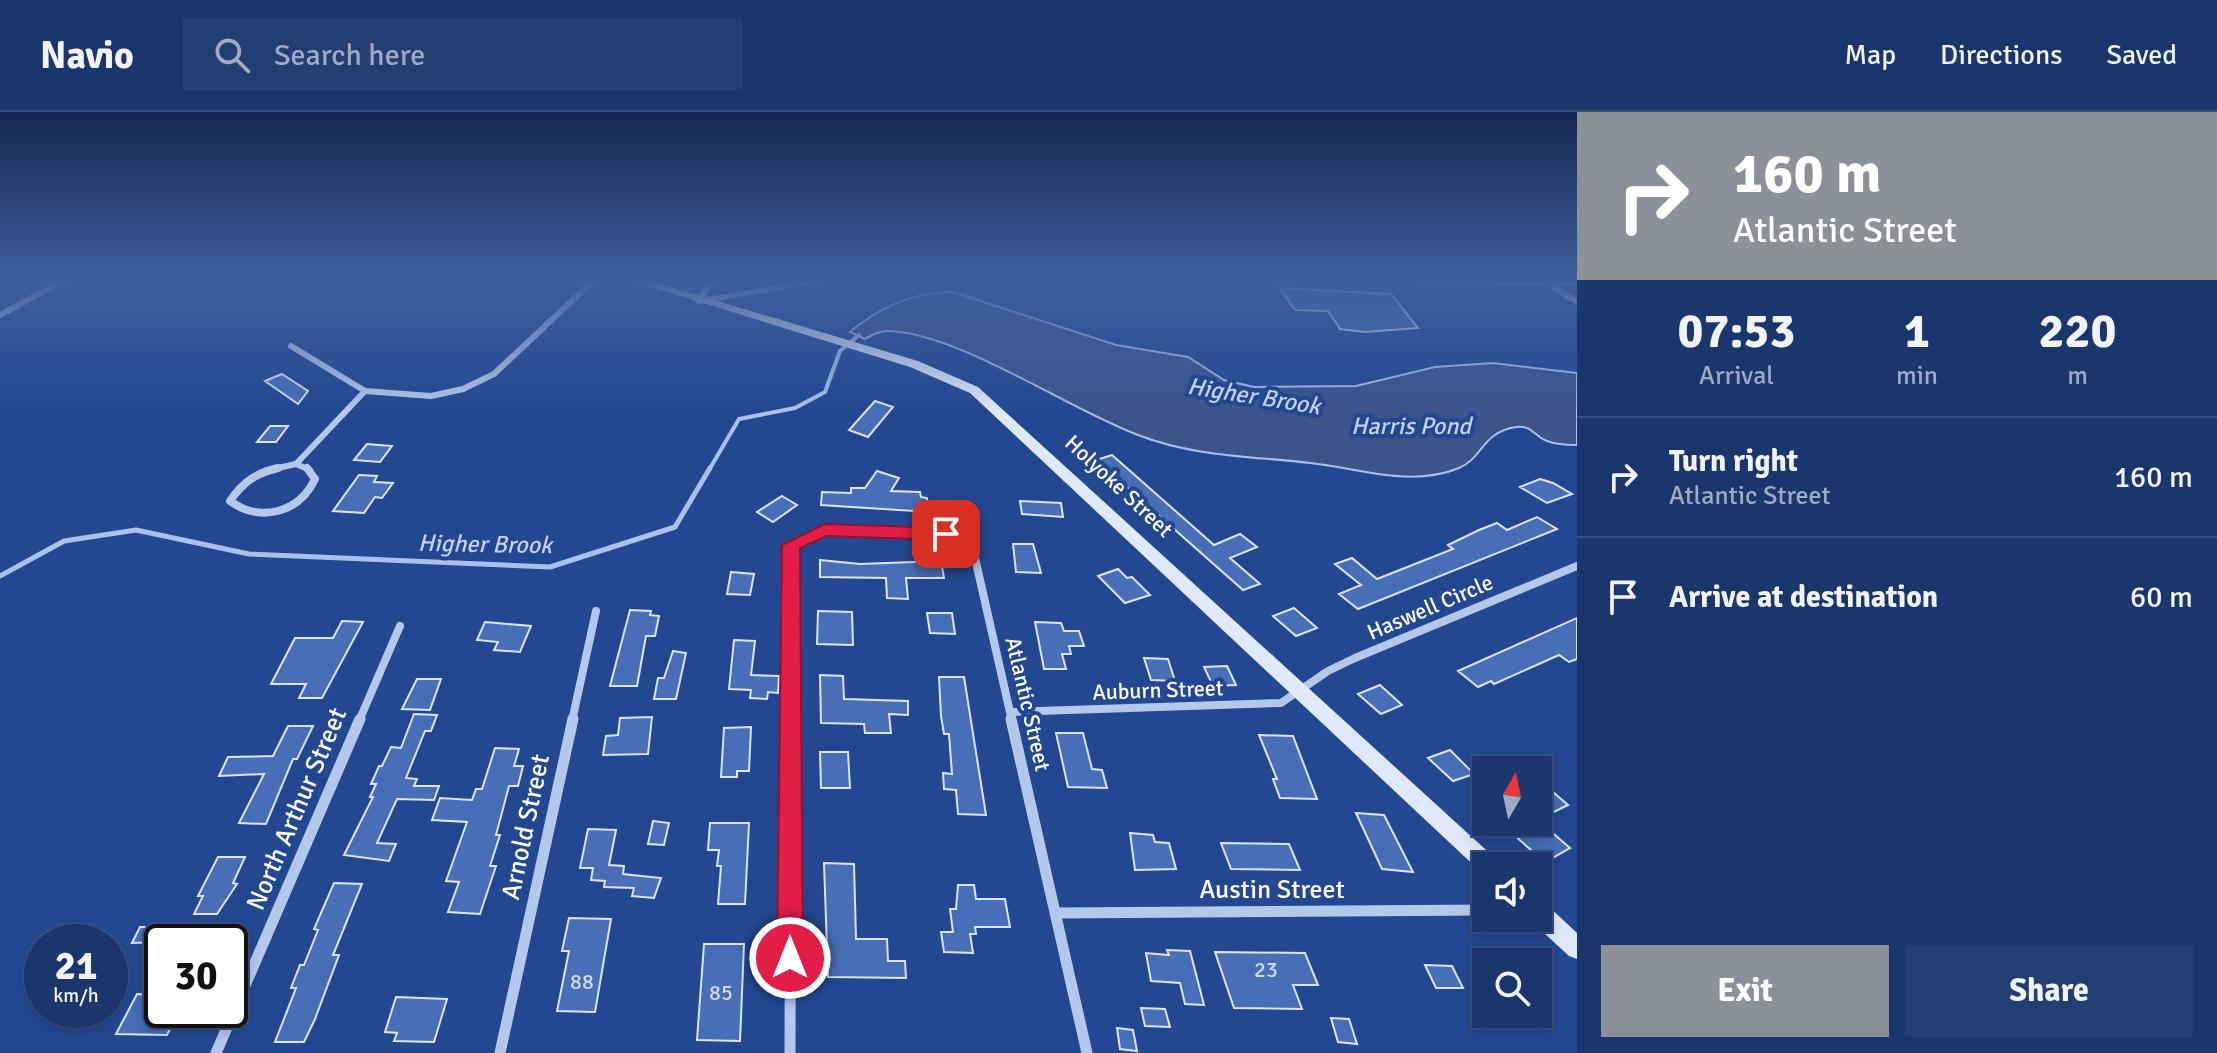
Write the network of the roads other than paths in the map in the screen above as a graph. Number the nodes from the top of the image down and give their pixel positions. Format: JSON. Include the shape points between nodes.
{"nodes":[{"id":1,"x":547,"y":324,"type":"edge"},
{"id":2,"x":777,"y":324,"type":"edge"},
{"id":3,"x":291,"y":346,"type":"dead end"},
{"id":4,"x":365,"y":391,"type":"junction"},
{"id":5,"x":296,"y":464,"type":"junction"},
{"id":6,"x":1577,"y":566,"type":"edge"},
{"id":7,"x":596,"y":611,"type":"dead end"},
{"id":8,"x":400,"y":626,"type":"dead end"},
{"id":9,"x":1301,"y":691,"type":"junction"},
{"id":10,"x":1011,"y":712,"type":"junction"},
{"id":11,"x":1474,"y":852,"type":"edge"},
{"id":12,"x":1472,"y":910,"type":"edge"},
{"id":13,"x":1058,"y":913,"type":"junction"},
{"id":14,"x":1552,"y":925,"type":"edge"},
{"id":15,"x":1577,"y":948,"type":"edge"},
{"id":16,"x":216,"y":1053,"type":"edge"},
{"id":17,"x":500,"y":1053,"type":"edge"},
{"id":18,"x":790,"y":1053,"type":"edge"},
{"id":19,"x":1087,"y":1053,"type":"edge"}],
"edges":[{"from":1,"to":4,"type":"street","via":[[494,374],[463,389],[431,396]]},
{"from":2,"to":9,"type":"main road","name":"Holyoke Street","via":[[939,372],[982,395]]},
{"from":3,"to":4,"type":"street"},
{"from":4,"to":5,"type":"street"},
{"from":5,"to":5,"type":"street","via":[[259,472],[230,501],[264,513],[294,505],[315,479],[310,469]]},
{"from":6,"to":9,"type":"street","name":"Haswell Circle","via":[[1355,658]]},
{"from":7,"to":17,"type":"street","name":"Arnold Street"},
{"from":8,"to":16,"type":"street","name":"North Arthur Street"},
{"from":9,"to":10,"type":"street","name":"Auburn Street","via":[[1281,703]]},
{"from":9,"to":11,"type":"main road","name":"Holyoke Street"},
{"from":10,"to":13,"type":"street","name":"Atlantic Street"},
{"from":10,"to":18,"type":"street","name":"Atlantic Street","via":[[973,549],[946,534],[825,530],[791,545]]},
{"from":12,"to":13,"type":"street","name":"Austin Street"},
{"from":13,"to":19,"type":"street","name":"Atlantic Street"},
{"from":14,"to":15,"type":"main road"}]}
